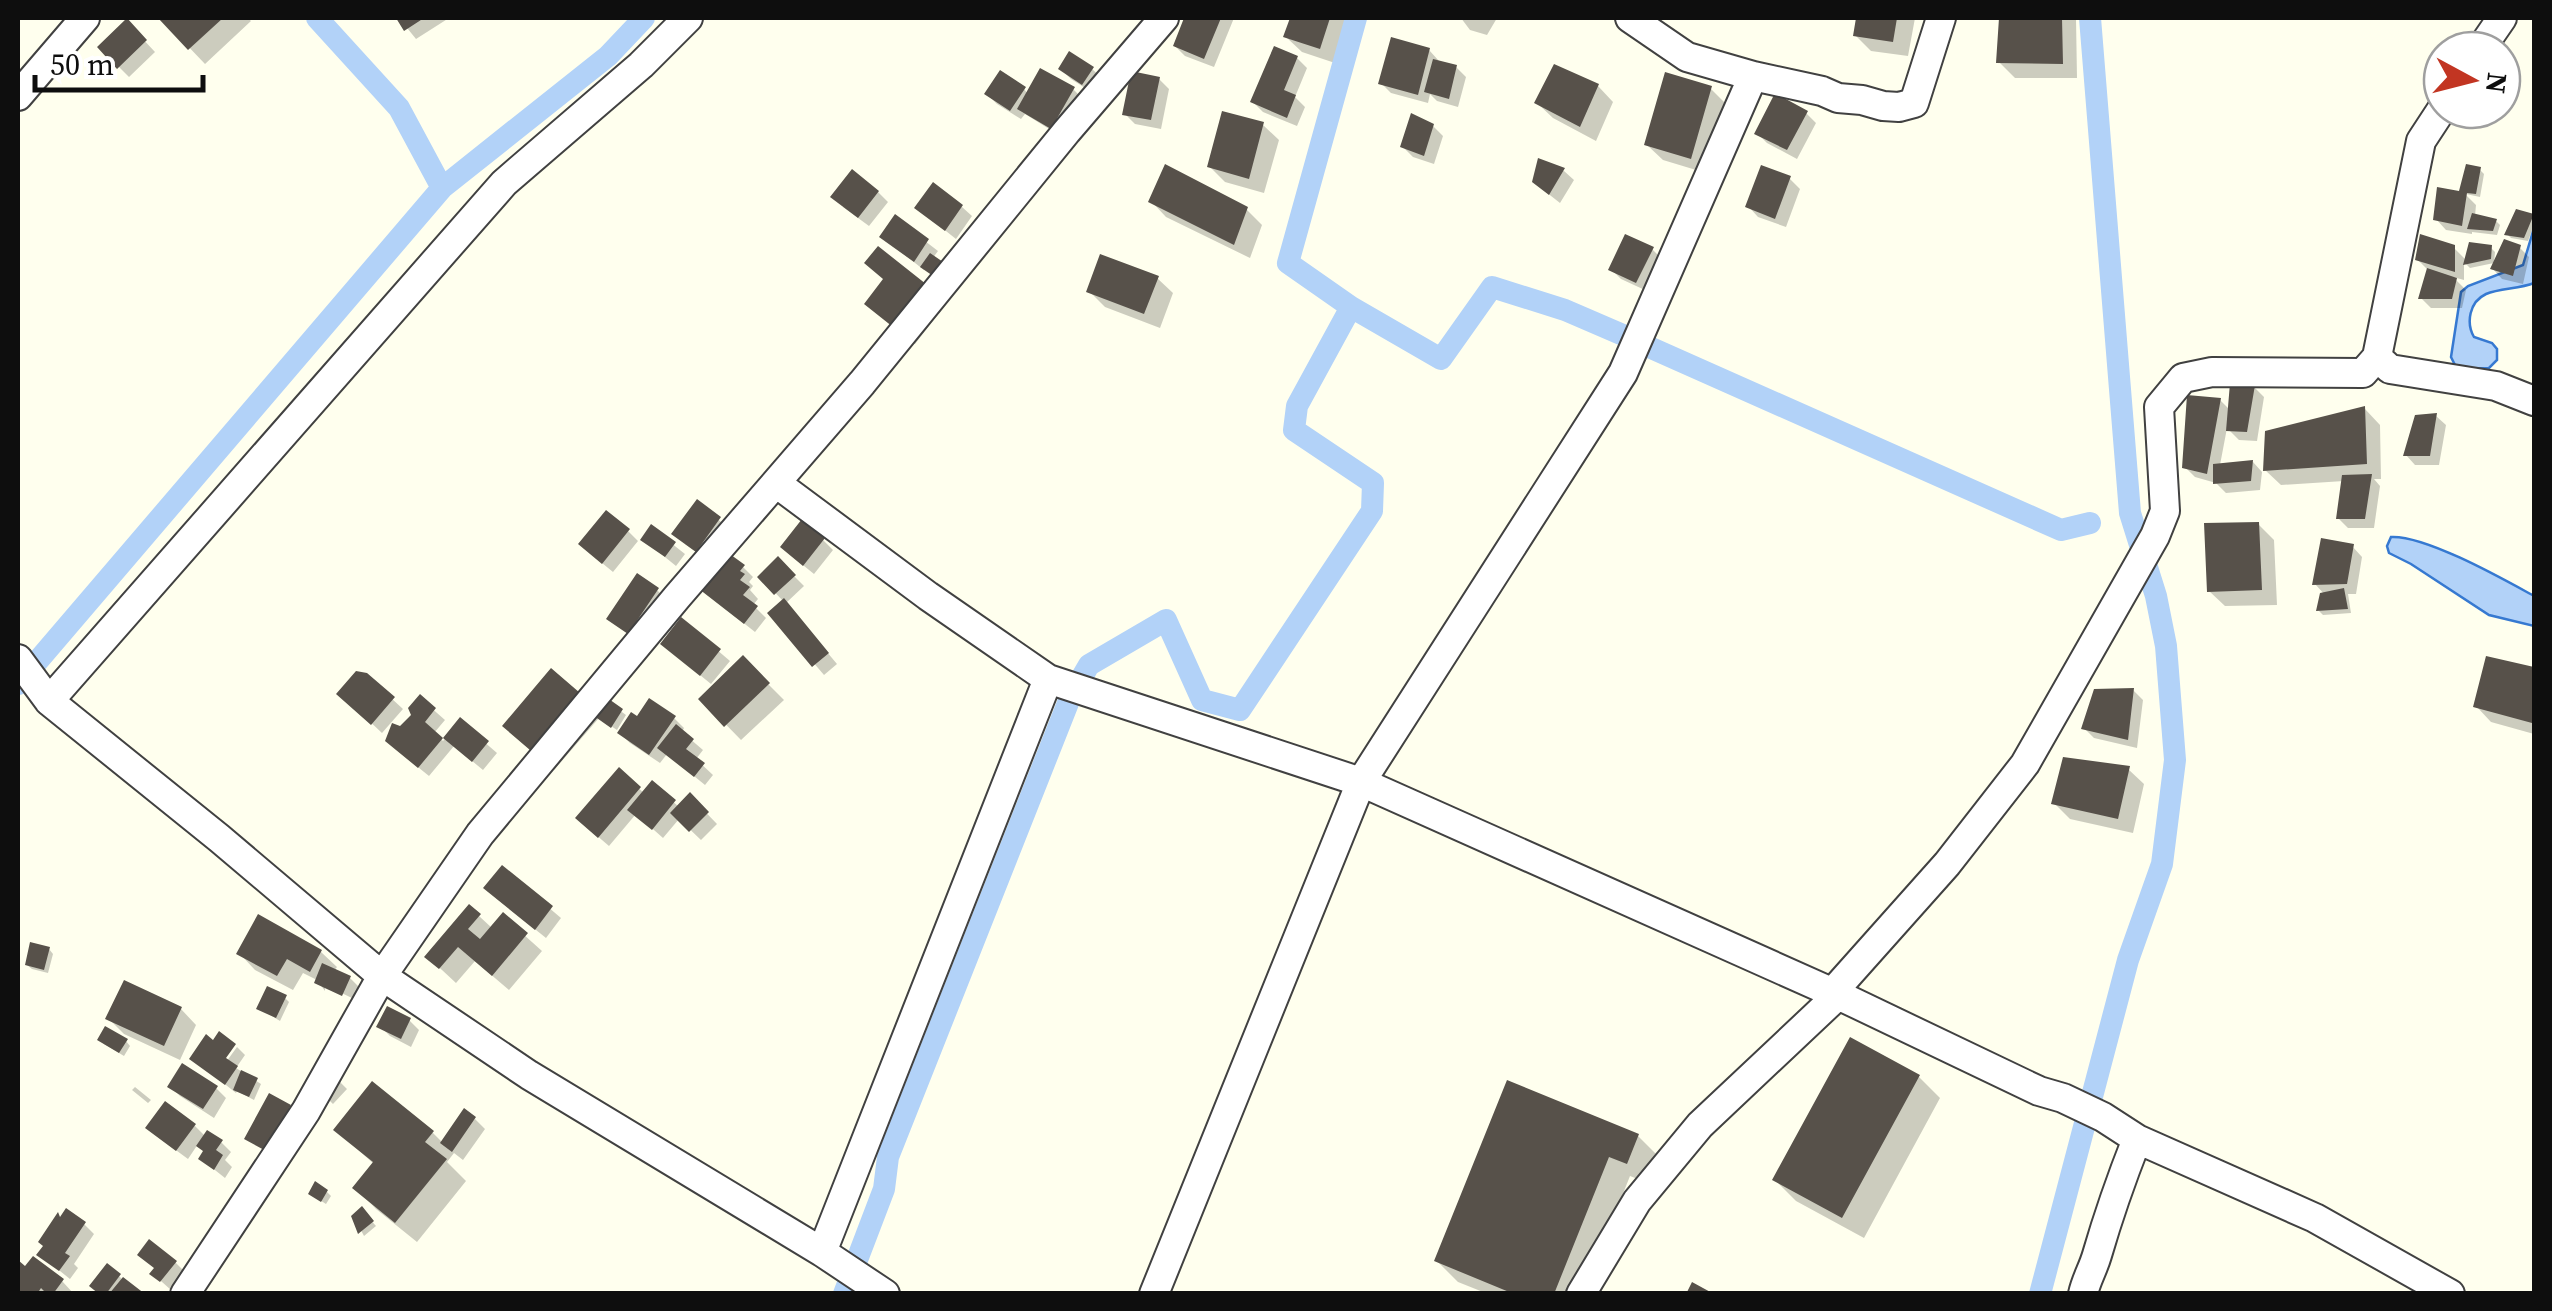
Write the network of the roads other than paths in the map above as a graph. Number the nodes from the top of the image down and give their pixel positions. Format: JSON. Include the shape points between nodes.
{"nodes":[{"id":1,"x":85,"y":18,"type":"edge"},
{"id":2,"x":688,"y":18,"type":"edge"},
{"id":3,"x":1164,"y":18,"type":"edge"},
{"id":4,"x":1630,"y":18,"type":"edge"},
{"id":5,"x":1940,"y":18,"type":"edge"},
{"id":6,"x":1753,"y":76,"type":"junction"},
{"id":7,"x":18,"y":96,"type":"edge"},
{"id":8,"x":2428,"y":130,"type":"edge"},
{"id":9,"x":2376,"y":358,"type":"junction"},
{"id":10,"x":2534,"y":401,"type":"edge"},
{"id":11,"x":776,"y":483,"type":"junction"},
{"id":12,"x":18,"y":660,"type":"edge"},
{"id":13,"x":1048,"y":679,"type":"junction"},
{"id":14,"x":45,"y":695,"type":"junction"},
{"id":15,"x":1360,"y":782,"type":"junction"},
{"id":16,"x":382,"y":976,"type":"junction"},
{"id":17,"x":1835,"y":994,"type":"junction"},
{"id":18,"x":2137,"y":1139,"type":"junction"},
{"id":19,"x":829,"y":1258,"type":"junction"},
{"id":20,"x":185,"y":1294,"type":"edge"},
{"id":21,"x":885,"y":1294,"type":"edge"},
{"id":22,"x":1154,"y":1294,"type":"edge"},
{"id":23,"x":1581,"y":1294,"type":"edge"},
{"id":24,"x":2083,"y":1294,"type":"edge"},
{"id":25,"x":2450,"y":1294,"type":"edge"}],
"edges":[{"from":1,"to":7,"type":"street"},
{"from":2,"to":14,"type":"street","via":[[504,183]]},
{"from":3,"to":11,"type":"street"},
{"from":4,"to":6,"type":"street","via":[[1687,57]]},
{"from":5,"to":6,"type":"street","via":[[1914,102],[1899,108]]},
{"from":6,"to":15,"type":"street","via":[[1622,373]]},
{"from":8,"to":9,"type":"street"},
{"from":9,"to":10,"type":"street","via":[[2390,370],[2496,386]]},
{"from":9,"to":17,"type":"street","via":[[2364,373],[2212,372],[2182,378],[2159,407],[2165,511],[2155,536],[2026,764]]},
{"from":11,"to":13,"type":"street"},
{"from":11,"to":16,"type":"street","via":[[480,834]]},
{"from":12,"to":14,"type":"street"},
{"from":13,"to":15,"type":"street"},
{"from":13,"to":19,"type":"street"},
{"from":14,"to":16,"type":"street"},
{"from":15,"to":17,"type":"street"},
{"from":15,"to":22,"type":"street"},
{"from":16,"to":19,"type":"street","via":[[529,1075]]},
{"from":16,"to":20,"type":"street","via":[[306,1112]]},
{"from":17,"to":18,"type":"street","via":[[2104,1116]]},
{"from":17,"to":23,"type":"street","via":[[1700,1125],[1637,1202]]},
{"from":18,"to":24,"type":"street"},
{"from":18,"to":25,"type":"street","via":[[2315,1218]]},
{"from":19,"to":21,"type":"street"}]}
